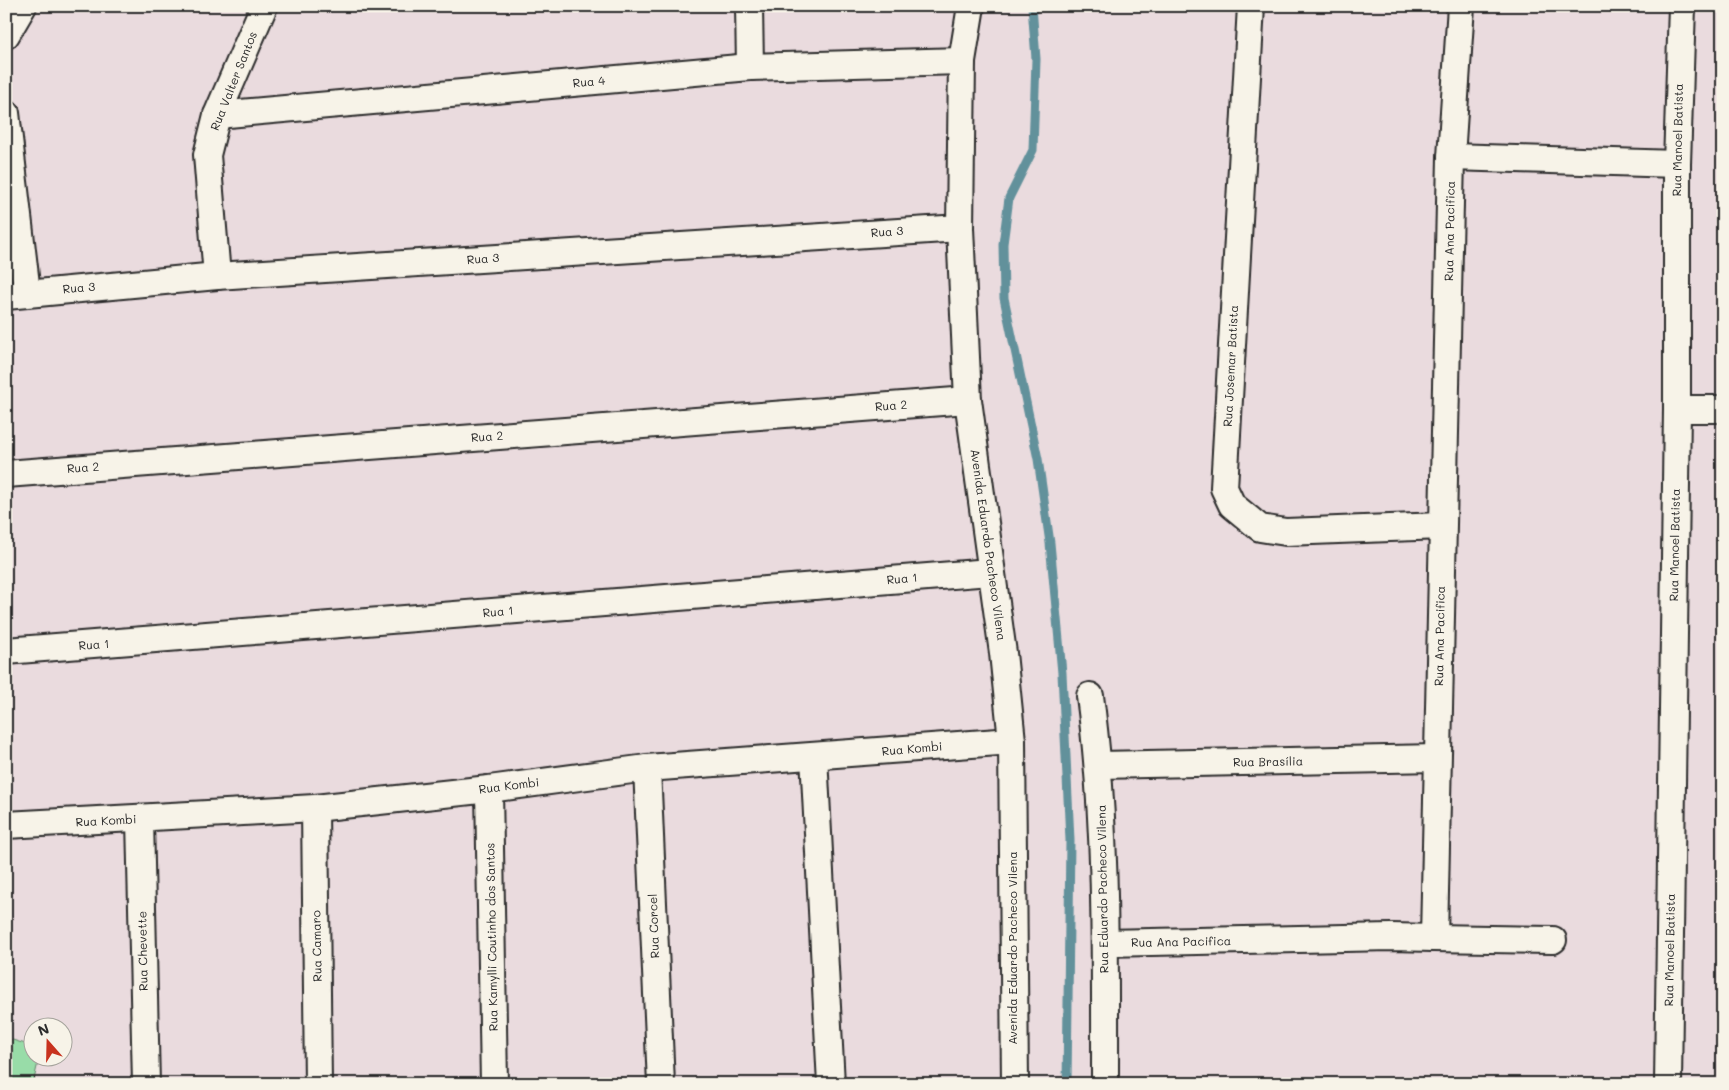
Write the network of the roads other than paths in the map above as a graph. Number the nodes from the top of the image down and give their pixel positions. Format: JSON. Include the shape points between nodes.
{"nodes":[{"id":1,"x":23,"y":6,"type":"edge"},
{"id":2,"x":264,"y":6,"type":"edge"},
{"id":3,"x":749,"y":6,"type":"edge"},
{"id":4,"x":971,"y":6,"type":"edge"},
{"id":5,"x":1252,"y":6,"type":"edge"},
{"id":6,"x":1461,"y":6,"type":"edge"},
{"id":7,"x":1682,"y":6,"type":"edge"},
{"id":8,"x":6,"y":35,"type":"edge"},
{"id":9,"x":962,"y":61,"type":"junction"},
{"id":10,"x":750,"y":67,"type":"junction"},
{"id":11,"x":6,"y":113,"type":"edge"},
{"id":12,"x":217,"y":115,"type":"junction"},
{"id":13,"x":1452,"y":157,"type":"junction"},
{"id":14,"x":1677,"y":164,"type":"junction"},
{"id":15,"x":960,"y":228,"type":"junction"},
{"id":16,"x":217,"y":276,"type":"junction"},
{"id":17,"x":16,"y":294,"type":"edge"},
{"id":18,"x":968,"y":400,"type":"junction"},
{"id":19,"x":1677,"y":408,"type":"junction"},
{"id":20,"x":1723,"y":408,"type":"edge"},
{"id":21,"x":6,"y":474,"type":"edge"},
{"id":22,"x":1442,"y":526,"type":"junction"},
{"id":23,"x":990,"y":572,"type":"junction"},
{"id":24,"x":6,"y":651,"type":"edge"},
{"id":25,"x":1090,"y":696,"type":"dead end"},
{"id":26,"x":1012,"y":740,"type":"junction"},
{"id":27,"x":814,"y":756,"type":"junction"},
{"id":28,"x":1437,"y":758,"type":"junction"},
{"id":29,"x":1100,"y":765,"type":"junction"},
{"id":30,"x":648,"y":768,"type":"junction"},
{"id":31,"x":489,"y":789,"type":"junction"},
{"id":32,"x":315,"y":808,"type":"junction"},
{"id":33,"x":140,"y":819,"type":"junction"},
{"id":34,"x":6,"y":825,"type":"edge"},
{"id":35,"x":1434,"y":938,"type":"junction"},
{"id":36,"x":1554,"y":940,"type":"dead end"},
{"id":37,"x":1105,"y":944,"type":"junction"},
{"id":38,"x":146,"y":1084,"type":"edge"},
{"id":39,"x":318,"y":1084,"type":"edge"},
{"id":40,"x":494,"y":1084,"type":"edge"},
{"id":41,"x":661,"y":1084,"type":"edge"},
{"id":42,"x":831,"y":1084,"type":"edge"},
{"id":43,"x":1015,"y":1084,"type":"edge"},
{"id":44,"x":1105,"y":1084,"type":"edge"},
{"id":45,"x":1668,"y":1084,"type":"edge"}],
"edges":[{"from":1,"to":8,"type":"street"},
{"from":2,"to":12,"type":"street","name":"Rua Valter Santos"},
{"from":3,"to":10,"type":"street"},
{"from":4,"to":9,"type":"street","name":"Avenida Eduardo Pacheco Vilena"},
{"from":5,"to":22,"type":"street","name":"Rua Josemar Batista","via":[[1224,488],[1232,505],[1260,528],[1286,532]]},
{"from":6,"to":13,"type":"street","name":"Rua Ana Pacifica"},
{"from":7,"to":14,"type":"street","name":"Rua Manoel Batista"},
{"from":9,"to":10,"type":"street","name":"Rua 4"},
{"from":9,"to":15,"type":"street","name":"Avenida Eduardo Pacheco Vilena"},
{"from":10,"to":12,"type":"street","name":"Rua 4"},
{"from":11,"to":17,"type":"street"},
{"from":12,"to":16,"type":"street","name":"Rua Valter Santos","via":[[207,154]]},
{"from":13,"to":14,"type":"street"},
{"from":13,"to":22,"type":"street","name":"Rua Ana Pacifica"},
{"from":14,"to":19,"type":"street","name":"Rua Manoel Batista"},
{"from":15,"to":16,"type":"street","name":"Rua 3"},
{"from":15,"to":18,"type":"street","name":"Avenida Eduardo Pacheco Vilena"},
{"from":16,"to":17,"type":"street","name":"Rua 3"},
{"from":18,"to":21,"type":"street","name":"Rua 2"},
{"from":18,"to":23,"type":"street","name":"Avenida Eduardo Pacheco Vilena"},
{"from":19,"to":20,"type":"street"},
{"from":19,"to":45,"type":"street","name":"Rua Manoel Batista"},
{"from":22,"to":28,"type":"street","name":"Rua Ana Pacifica"},
{"from":23,"to":24,"type":"street","name":"Rua 1"},
{"from":23,"to":26,"type":"street","name":"Avenida Eduardo Pacheco Vilena"},
{"from":25,"to":29,"type":"street","name":"Rua Eduardo Pacheco Vilena"},
{"from":26,"to":27,"type":"street","name":"Rua Kombi"},
{"from":26,"to":43,"type":"street","name":"Avenida Eduardo Pacheco Vilena"},
{"from":27,"to":30,"type":"street","name":"Rua Kombi"},
{"from":27,"to":42,"type":"street"},
{"from":28,"to":29,"type":"street","name":"Rua Brasília"},
{"from":28,"to":35,"type":"street","name":"Rua Ana Pacifica"},
{"from":29,"to":37,"type":"street","name":"Rua Eduardo Pacheco Vilena"},
{"from":30,"to":31,"type":"street","name":"Rua Kombi"},
{"from":30,"to":41,"type":"street","name":"Rua Corcel"},
{"from":31,"to":32,"type":"street","name":"Rua Kombi"},
{"from":31,"to":40,"type":"street","name":"Rua Kamylli Coutinho dos Santos"},
{"from":32,"to":33,"type":"street","name":"Rua Kombi"},
{"from":32,"to":39,"type":"street","name":"Rua Camaro"},
{"from":33,"to":34,"type":"street","name":"Rua Kombi"},
{"from":33,"to":38,"type":"street","name":"Rua Chevette"},
{"from":35,"to":36,"type":"street"},
{"from":35,"to":37,"type":"street","name":"Rua Ana Pacifica"},
{"from":37,"to":44,"type":"street","name":"Rua Eduardo Pacheco Vilena"}]}
